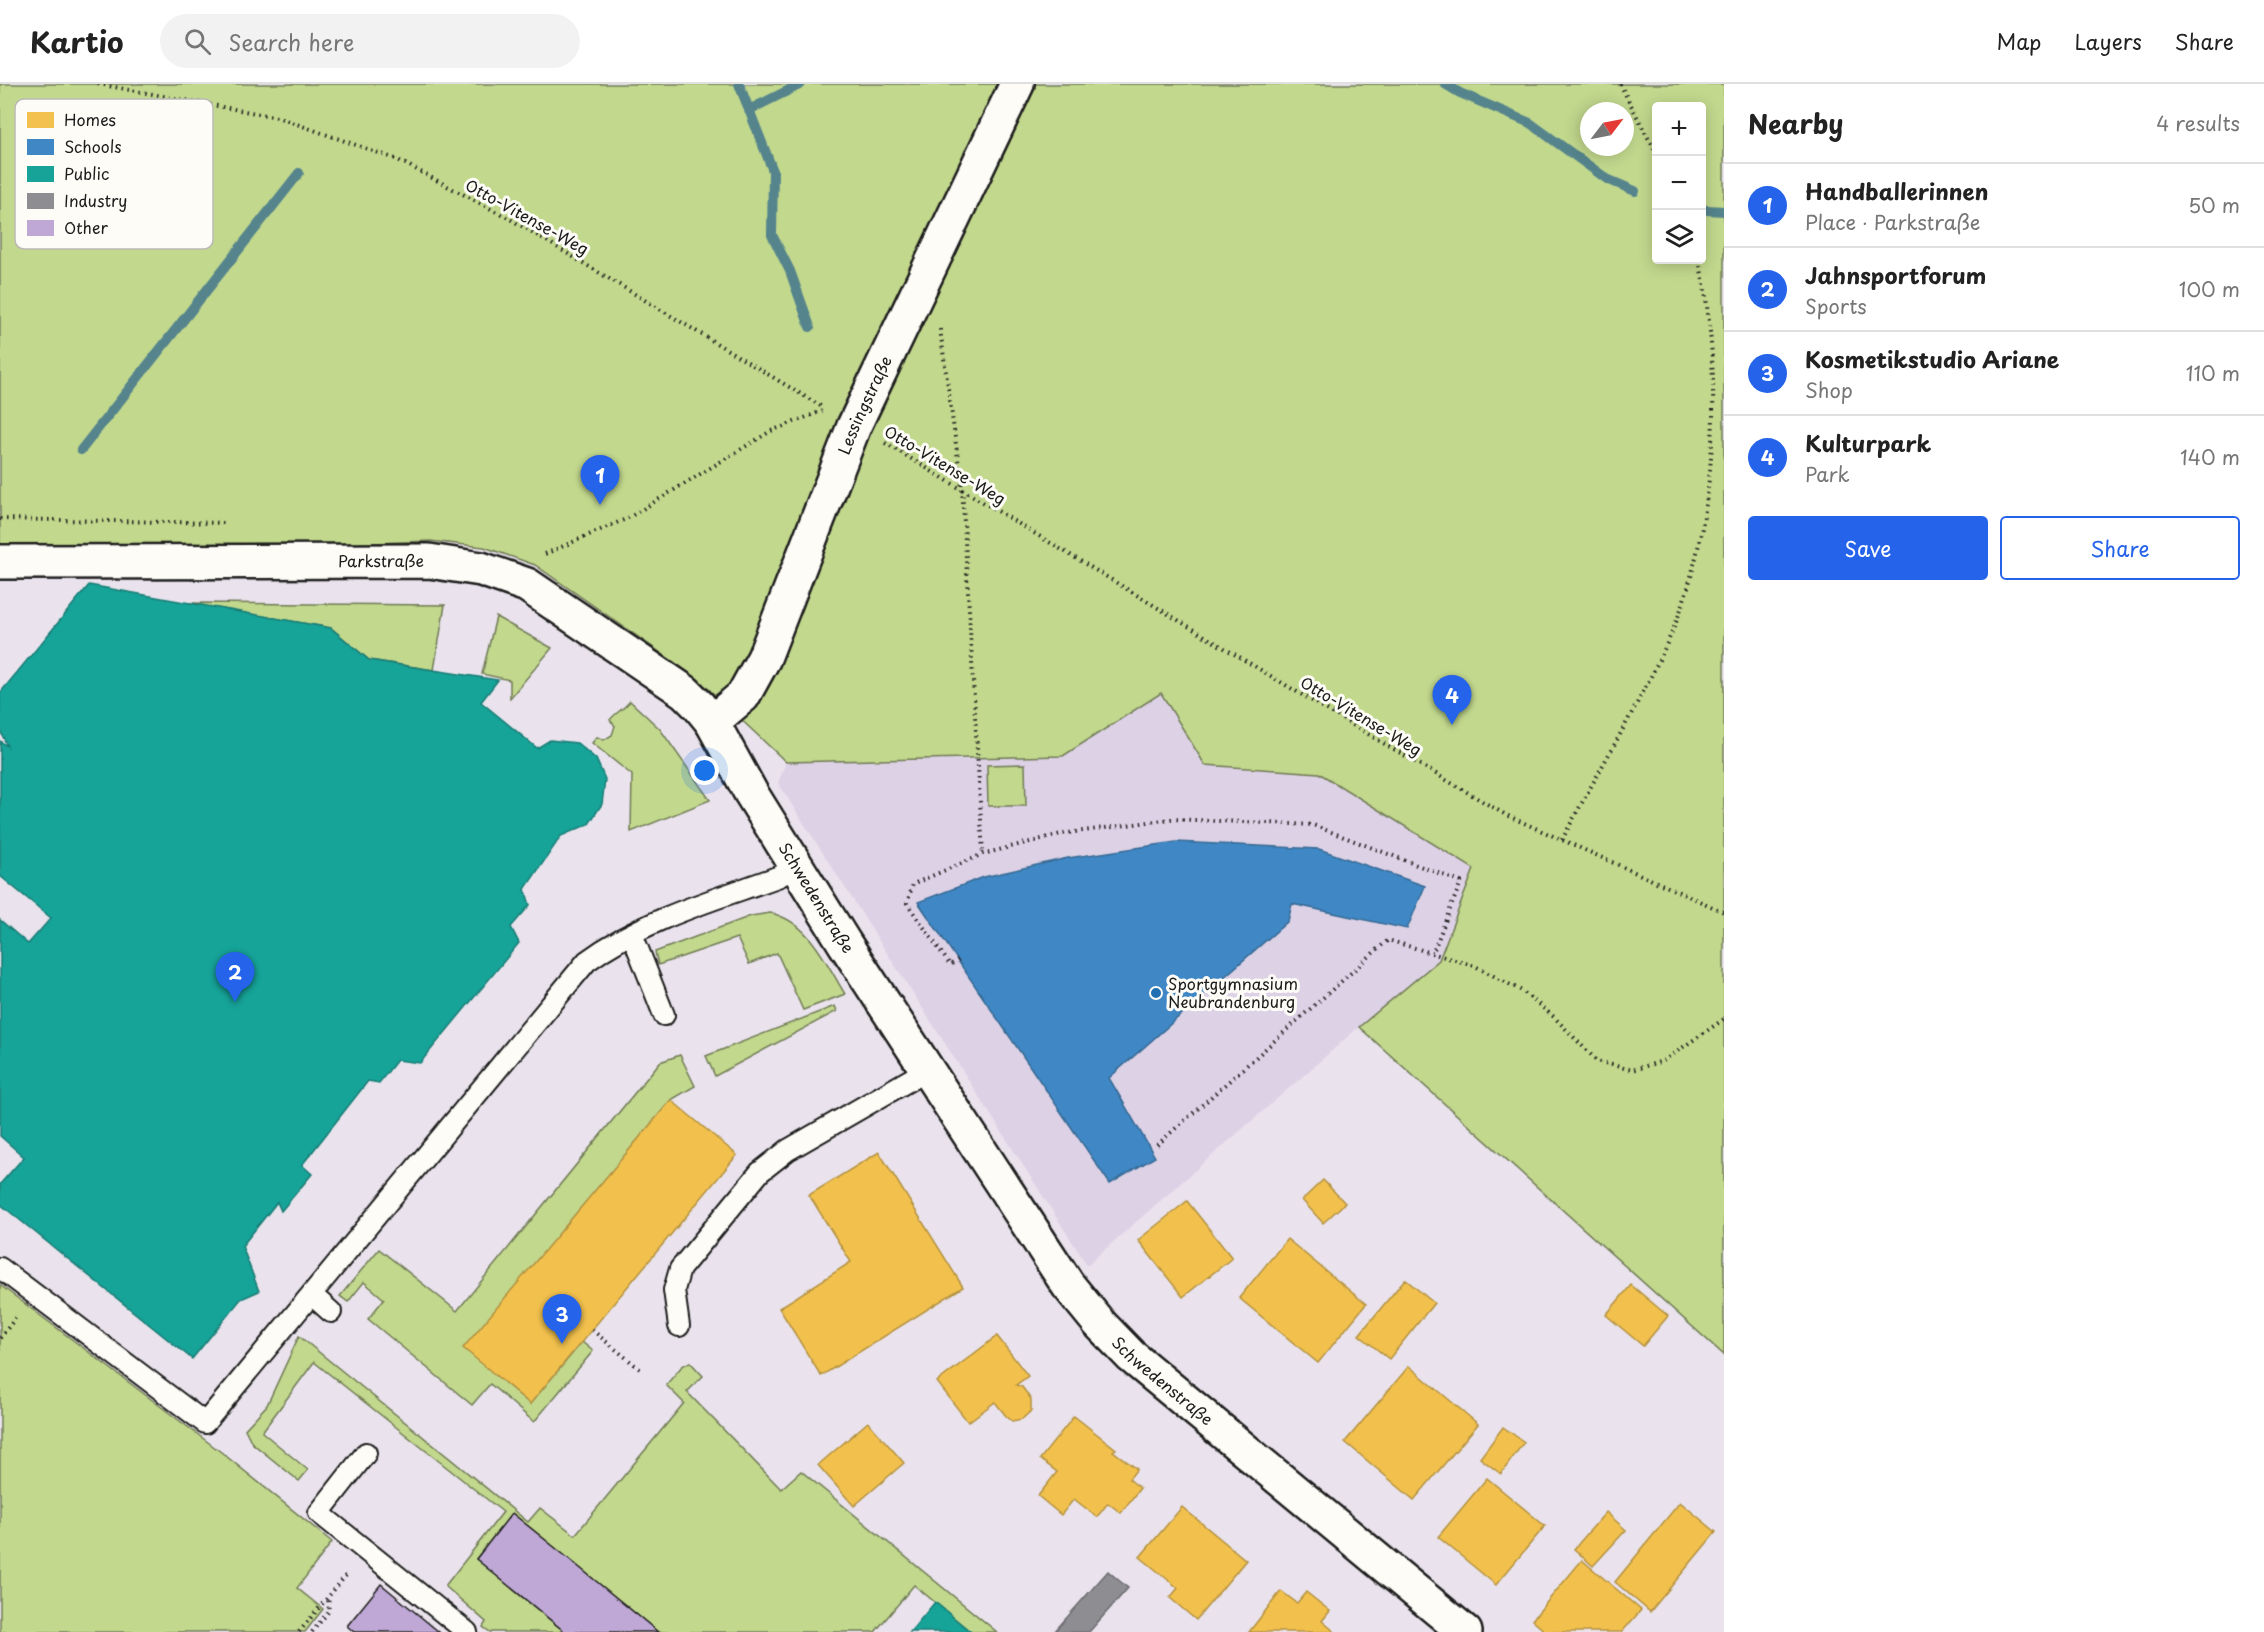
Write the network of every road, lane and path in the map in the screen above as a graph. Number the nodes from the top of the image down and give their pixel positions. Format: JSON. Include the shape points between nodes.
{"nodes":[{"id":1,"x":98,"y":84,"type":"edge"},
{"id":2,"x":1017,"y":84,"type":"edge"},
{"id":3,"x":1620,"y":84,"type":"edge"},
{"id":4,"x":180,"y":99,"type":"edge"},
{"id":5,"x":213,"y":105,"type":"edge"},
{"id":6,"x":1652,"y":145,"type":"edge"},
{"id":7,"x":1700,"y":264,"type":"edge"},
{"id":8,"x":939,"y":324,"type":"dead end"},
{"id":9,"x":854,"y":426,"type":"junction"},
{"id":10,"x":962,"y":488,"type":"junction"},
{"id":11,"x":540,"y":556,"type":"dead end"},
{"id":12,"x":0,"y":562,"type":"edge"},
{"id":13,"x":712,"y":722,"type":"junction"},
{"id":14,"x":1562,"y":840,"type":"junction"},
{"id":15,"x":983,"y":854,"type":"junction"},
{"id":16,"x":797,"y":866,"type":"junction"},
{"id":17,"x":1724,"y":912,"type":"edge"},
{"id":18,"x":632,"y":934,"type":"junction"},
{"id":19,"x":1433,"y":952,"type":"junction"},
{"id":20,"x":958,"y":960,"type":"dead end"},
{"id":21,"x":664,"y":1015,"type":"dead end"},
{"id":22,"x":1724,"y":1019,"type":"edge"},
{"id":23,"x":927,"y":1070,"type":"junction"},
{"id":24,"x":1157,"y":1145,"type":"dead end"},
{"id":25,"x":0,"y":1268,"type":"edge"},
{"id":26,"x":312,"y":1295,"type":"junction"},
{"id":27,"x":8,"y":1310,"type":"dead end"},
{"id":28,"x":331,"y":1312,"type":"dead end"},
{"id":29,"x":679,"y":1326,"type":"dead end"},
{"id":30,"x":592,"y":1330,"type":"dead end"},
{"id":31,"x":0,"y":1338,"type":"edge"},
{"id":32,"x":641,"y":1370,"type":"dead end"},
{"id":33,"x":366,"y":1453,"type":"dead end"},
{"id":34,"x":366,"y":1552,"type":"junction"},
{"id":35,"x":328,"y":1596,"type":"junction"},
{"id":36,"x":299,"y":1632,"type":"edge"},
{"id":37,"x":312,"y":1632,"type":"edge"},
{"id":38,"x":467,"y":1632,"type":"edge"},
{"id":39,"x":1465,"y":1632,"type":"edge"}],
"edges":[{"from":1,"to":4,"type":"path","name":"Otto-Vitense-Weg"},
{"from":2,"to":9,"type":"street","name":"Lessingstraße"},
{"from":3,"to":6,"type":"path"},
{"from":5,"to":11,"type":"path","name":"Otto-Vitense-Weg","via":[[278,117],[396,159],[510,219],[826,410],[771,431],[628,518]]},
{"from":7,"to":14,"type":"path","via":[[1712,339],[1714,410],[1708,492],[1695,566],[1670,637],[1646,687]]},
{"from":8,"to":10,"type":"path"},
{"from":9,"to":10,"type":"path","name":"Otto-Vitense-Weg"},
{"from":9,"to":13,"type":"street","name":"Lessingstraße","via":[[764,658],[743,696]]},
{"from":10,"to":14,"type":"path","name":"Otto-Vitense-Weg","via":[[1363,731],[1506,814]]},
{"from":10,"to":15,"type":"path"},
{"from":12,"to":13,"type":"street","name":"Parkstraße","via":[[429,561],[481,569],[527,585],[685,692]]},
{"from":13,"to":16,"type":"street","name":"Schwedenstraße"},
{"from":14,"to":17,"type":"path","name":"Otto-Vitense-Weg"},
{"from":15,"to":19,"type":"path","via":[[1061,834],[1171,819],[1313,825],[1461,882]]},
{"from":15,"to":20,"type":"path","via":[[913,884],[907,903],[950,965]]},
{"from":16,"to":18,"type":"lane","via":[[780,876],[665,917]]},
{"from":16,"to":23,"type":"street","name":"Schwedenstraße"},
{"from":18,"to":21,"type":"lane"},
{"from":18,"to":26,"type":"lane","via":[[587,960]]},
{"from":19,"to":22,"type":"path","via":[[1475,966],[1522,991],[1597,1061],[1632,1070],[1663,1061]]},
{"from":19,"to":24,"type":"path","via":[[1388,940]]},
{"from":23,"to":29,"type":"lane","via":[[788,1150],[760,1173],[680,1269],[674,1290]]},
{"from":23,"to":39,"type":"street","name":"Schwedenstraße","via":[[1068,1285],[1099,1323],[1131,1356]]},
{"from":25,"to":26,"type":"lane","via":[[205,1423]]},
{"from":26,"to":28,"type":"lane"},
{"from":27,"to":31,"type":"path","via":[[17,1316]]},
{"from":30,"to":32,"type":"path"},
{"from":33,"to":34,"type":"lane","via":[[319,1513]]},
{"from":34,"to":35,"type":"path"},
{"from":34,"to":38,"type":"lane"},
{"from":35,"to":36,"type":"path"},
{"from":35,"to":37,"type":"path","via":[[329,1611]]}]}
